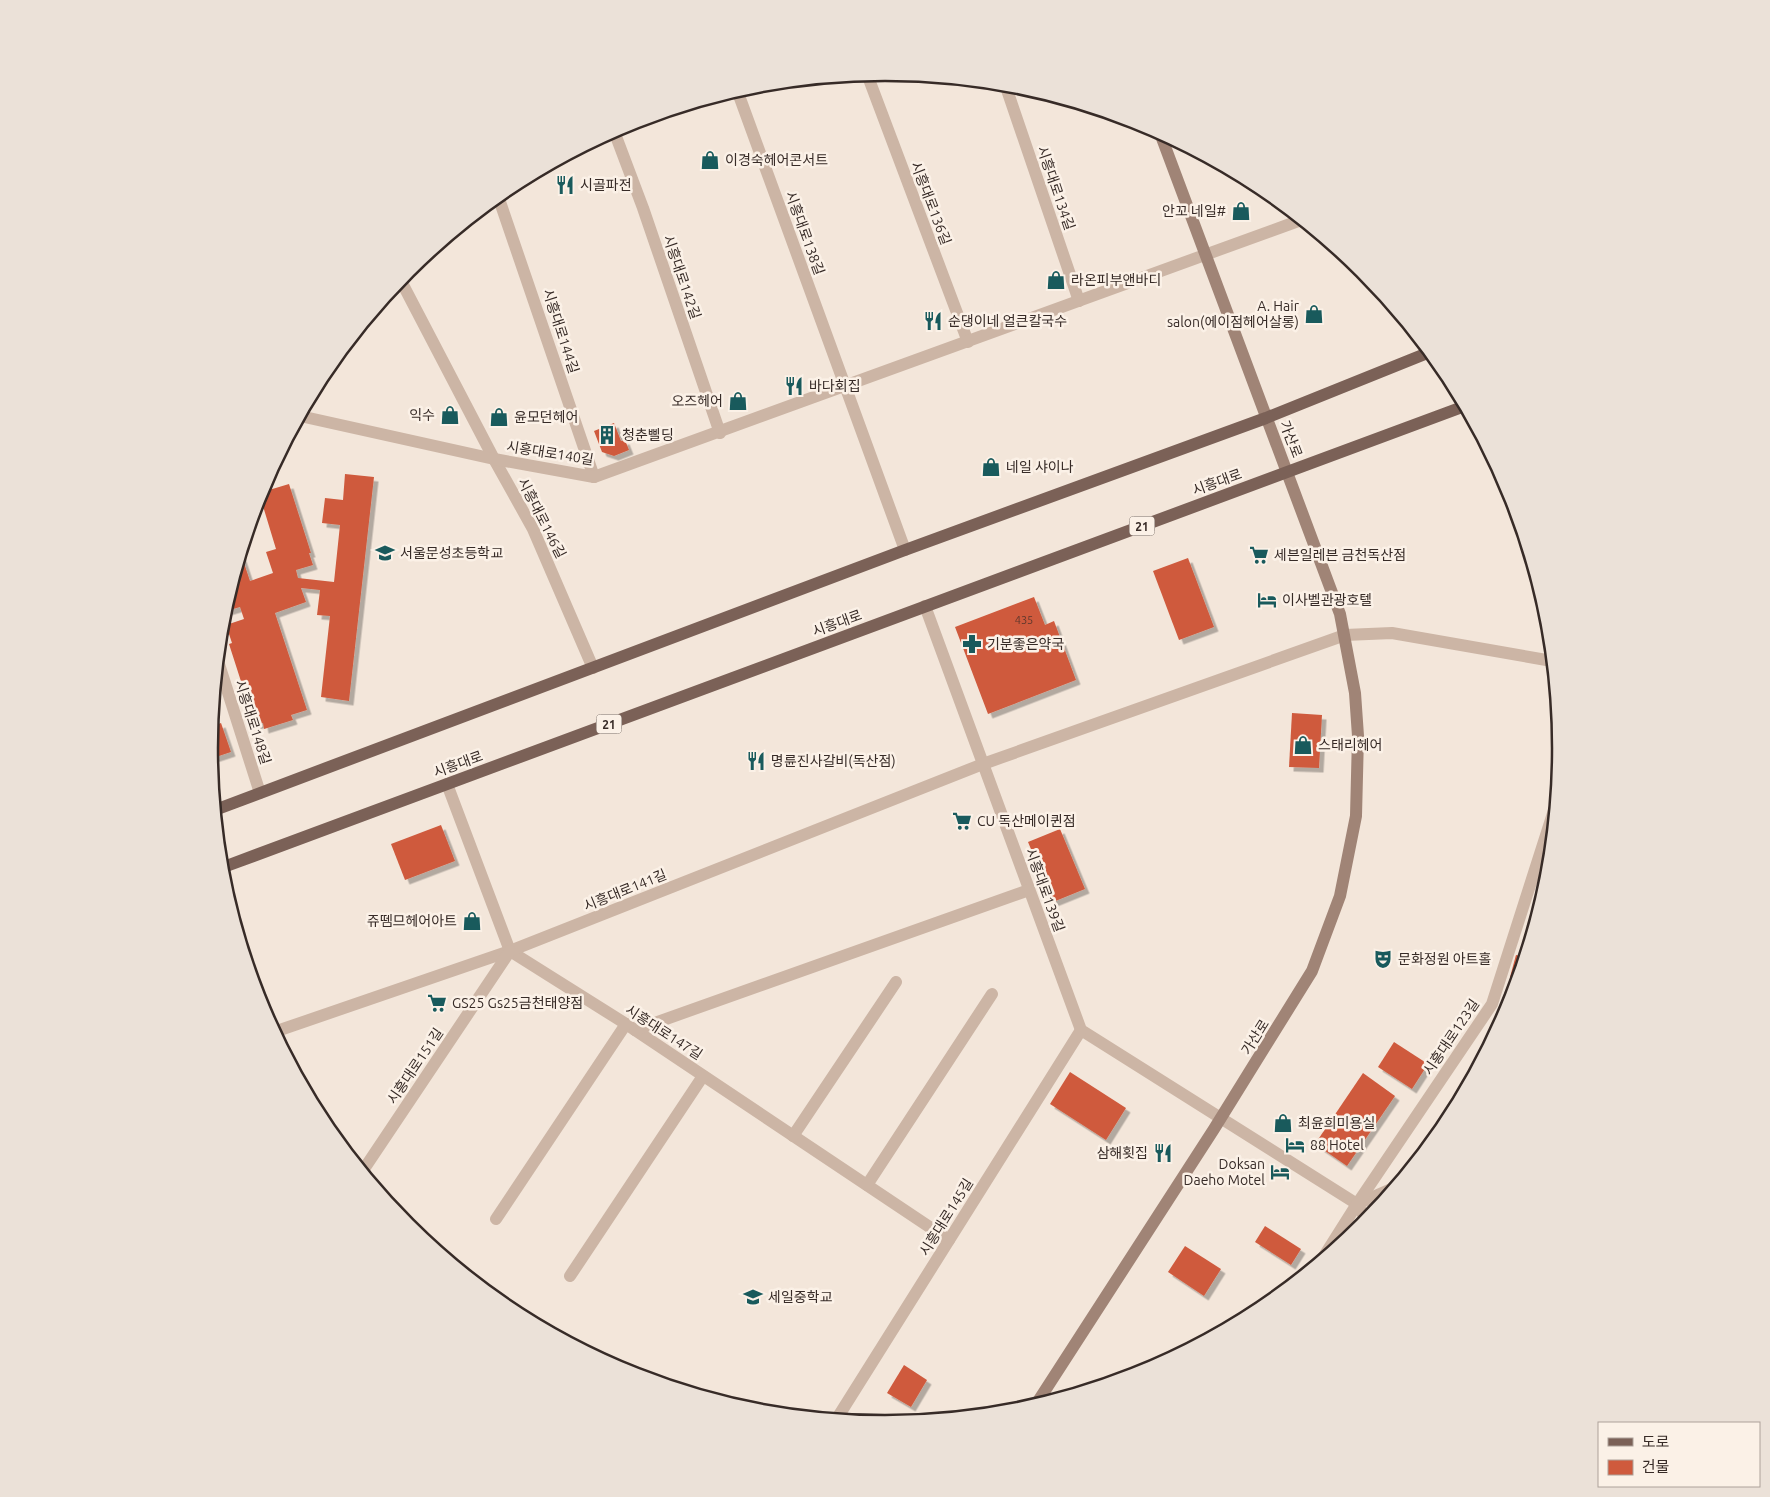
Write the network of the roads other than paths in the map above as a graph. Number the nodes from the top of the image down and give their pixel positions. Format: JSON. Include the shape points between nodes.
{"nodes":[{"id":1,"x":870,"y":82,"type":"edge"},
{"id":2,"x":1008,"y":93,"type":"edge"},
{"id":3,"x":740,"y":98,"type":"edge"},
{"id":4,"x":617,"y":138,"type":"edge"},
{"id":5,"x":1164,"y":143,"type":"edge"},
{"id":6,"x":501,"y":204,"type":"edge"},
{"id":7,"x":1295,"y":222,"type":"edge"},
{"id":8,"x":1206,"y":255,"type":"junction"},
{"id":9,"x":404,"y":287,"type":"edge"},
{"id":10,"x":1079,"y":301,"type":"junction"},
{"id":11,"x":968,"y":342,"type":"junction"},
{"id":12,"x":1423,"y":355,"type":"edge"},
{"id":13,"x":845,"y":386,"type":"junction"},
{"id":14,"x":1459,"y":408,"type":"edge"},
{"id":15,"x":306,"y":417,"type":"edge"},
{"id":16,"x":1266,"y":418,"type":"junction"},
{"id":17,"x":720,"y":433,"type":"junction"},
{"id":18,"x":494,"y":459,"type":"junction"},
{"id":19,"x":1287,"y":472,"type":"junction"},
{"id":20,"x":594,"y":477,"type":"junction"},
{"id":21,"x":905,"y":550,"type":"junction"},
{"id":22,"x":925,"y":606,"type":"junction"},
{"id":23,"x":1345,"y":635,"type":"junction"},
{"id":24,"x":1547,"y":660,"type":"edge"},
{"id":25,"x":593,"y":668,"type":"junction"},
{"id":26,"x":222,"y":673,"type":"edge"},
{"id":27,"x":982,"y":764,"type":"junction"},
{"id":28,"x":447,"y":784,"type":"junction"},
{"id":29,"x":260,"y":793,"type":"junction"},
{"id":30,"x":220,"y":808,"type":"edge"},
{"id":31,"x":1548,"y":830,"type":"edge"},
{"id":32,"x":228,"y":865,"type":"edge"},
{"id":33,"x":1030,"y":890,"type":"junction"},
{"id":34,"x":510,"y":952,"type":"junction"},
{"id":35,"x":896,"y":982,"type":"dead end"},
{"id":36,"x":992,"y":994,"type":"dead end"},
{"id":37,"x":630,"y":1027,"type":"junction"},
{"id":38,"x":281,"y":1030,"type":"edge"},
{"id":39,"x":1081,"y":1030,"type":"junction"},
{"id":40,"x":703,"y":1076,"type":"junction"},
{"id":41,"x":1221,"y":1117,"type":"junction"},
{"id":42,"x":793,"y":1136,"type":"junction"},
{"id":43,"x":366,"y":1167,"type":"edge"},
{"id":44,"x":867,"y":1185,"type":"junction"},
{"id":45,"x":1382,"y":1193,"type":"edge"},
{"id":46,"x":1357,"y":1204,"type":"junction"},
{"id":47,"x":1363,"y":1213,"type":"edge"},
{"id":48,"x":496,"y":1219,"type":"dead end"},
{"id":49,"x":949,"y":1240,"type":"junction"},
{"id":50,"x":1334,"y":1242,"type":"edge"},
{"id":51,"x":570,"y":1276,"type":"dead end"},
{"id":52,"x":1041,"y":1397,"type":"edge"},
{"id":53,"x":840,"y":1414,"type":"edge"}],
"edges":[{"from":1,"to":11,"type":"street","name":"시흥대로136길"},
{"from":2,"to":10,"type":"street","name":"시흥대로134길"},
{"from":3,"to":13,"type":"street","name":"시흥대로138길"},
{"from":4,"to":17,"type":"street","name":"시흥대로142길"},
{"from":5,"to":8,"type":"main road","name":"가산로"},
{"from":6,"to":20,"type":"street","name":"시흥대로144길"},
{"from":7,"to":8,"type":"street"},
{"from":8,"to":10,"type":"street"},
{"from":8,"to":16,"type":"main road","name":"가산로"},
{"from":9,"to":18,"type":"street","name":"시흥대로146길"},
{"from":10,"to":11,"type":"street"},
{"from":11,"to":13,"type":"street"},
{"from":12,"to":16,"type":"main road"},
{"from":13,"to":17,"type":"street","name":"시흥대로140길"},
{"from":13,"to":21,"type":"street","name":"시흥대로138길"},
{"from":14,"to":19,"type":"main road","name":"시흥대로","number":"21"},
{"from":15,"to":18,"type":"street","name":"시흥대로140길"},
{"from":16,"to":19,"type":"main road","name":"가산로"},
{"from":16,"to":21,"type":"main road"},
{"from":17,"to":20,"type":"street","name":"시흥대로140길"},
{"from":18,"to":20,"type":"street","name":"시흥대로140길"},
{"from":18,"to":25,"type":"street","name":"시흥대로146길","via":[[533,529]]},
{"from":19,"to":22,"type":"main road","name":"시흥대로","number":"21"},
{"from":19,"to":23,"type":"main road","name":"가산로"},
{"from":21,"to":25,"type":"main road"},
{"from":22,"to":27,"type":"street","name":"시흥대로139길"},
{"from":22,"to":28,"type":"main road","name":"시흥대로","number":"21"},
{"from":23,"to":24,"type":"street","via":[[1392,633]]},
{"from":23,"to":27,"type":"street"},
{"from":23,"to":41,"type":"main road","name":"가산로","via":[[1355,693],[1358,736],[1356,816],[1340,896],[1312,971]]},
{"from":25,"to":29,"type":"main road"},
{"from":26,"to":29,"type":"street","name":"시흥대로148길"},
{"from":27,"to":33,"type":"street","name":"시흥대로139길"},
{"from":27,"to":34,"type":"street","name":"시흥대로141길"},
{"from":28,"to":32,"type":"main road","name":"시흥대로","number":"21"},
{"from":28,"to":34,"type":"street"},
{"from":29,"to":30,"type":"main road"},
{"from":31,"to":46,"type":"street","name":"시흥대로123길","via":[[1492,1004]]},
{"from":33,"to":37,"type":"street"},
{"from":33,"to":39,"type":"street","name":"시흥대로139길"},
{"from":34,"to":37,"type":"street","name":"시흥대로147길"},
{"from":34,"to":38,"type":"street","name":"시흥대로141길"},
{"from":34,"to":43,"type":"street","name":"시흥대로151길"},
{"from":35,"to":42,"type":"street"},
{"from":36,"to":44,"type":"street"},
{"from":37,"to":40,"type":"street","name":"시흥대로147길"},
{"from":37,"to":48,"type":"street"},
{"from":39,"to":41,"type":"street"},
{"from":39,"to":49,"type":"street","name":"시흥대로145길"},
{"from":40,"to":42,"type":"street","name":"시흥대로147길"},
{"from":40,"to":51,"type":"street"},
{"from":41,"to":46,"type":"street"},
{"from":41,"to":52,"type":"main road","name":"가산로"},
{"from":42,"to":44,"type":"street","name":"시흥대로147길"},
{"from":44,"to":49,"type":"street","name":"시흥대로147길"},
{"from":45,"to":46,"type":"street"},
{"from":46,"to":47,"type":"street"},
{"from":46,"to":50,"type":"street","name":"시흥대로123길"},
{"from":49,"to":53,"type":"street","name":"시흥대로145길"}]}
